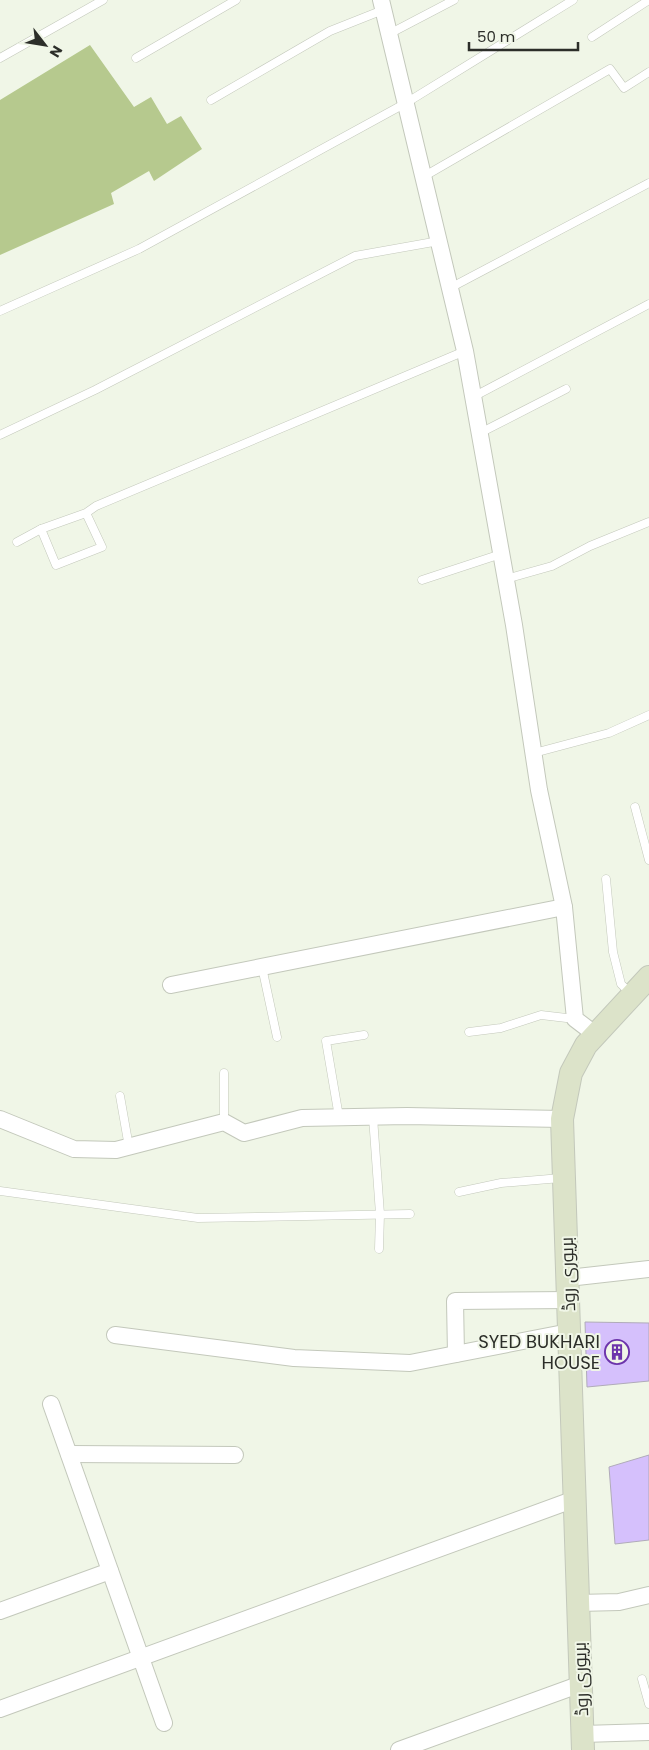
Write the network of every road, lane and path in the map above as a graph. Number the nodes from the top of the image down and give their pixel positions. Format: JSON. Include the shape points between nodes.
{"nodes":[{"id":1,"x":103,"y":0,"type":"edge"},
{"id":2,"x":236,"y":0,"type":"edge"},
{"id":3,"x":454,"y":0,"type":"edge"},
{"id":4,"x":573,"y":0,"type":"edge"},
{"id":5,"x":649,"y":0,"type":"edge"},
{"id":6,"x":382,"y":5,"type":"edge"},
{"id":7,"x":389,"y":34,"type":"junction"},
{"id":8,"x":592,"y":36,"type":"dead end"},
{"id":9,"x":0,"y":58,"type":"edge"},
{"id":10,"x":136,"y":58,"type":"dead end"},
{"id":11,"x":649,"y":72,"type":"edge"},
{"id":12,"x":211,"y":100,"type":"dead end"},
{"id":13,"x":406,"y":103,"type":"junction"},
{"id":14,"x":423,"y":177,"type":"junction"},
{"id":15,"x":649,"y":183,"type":"edge"},
{"id":16,"x":439,"y":241,"type":"junction"},
{"id":17,"x":450,"y":288,"type":"junction"},
{"id":18,"x":649,"y":304,"type":"edge"},
{"id":19,"x":0,"y":311,"type":"edge"},
{"id":20,"x":465,"y":351,"type":"junction"},
{"id":21,"x":566,"y":389,"type":"dead end"},
{"id":22,"x":474,"y":397,"type":"junction"},
{"id":23,"x":480,"y":433,"type":"junction"},
{"id":24,"x":0,"y":436,"type":"edge"},
{"id":25,"x":86,"y":513,"type":"junction"},
{"id":26,"x":649,"y":522,"type":"edge"},
{"id":27,"x":41,"y":529,"type":"junction"},
{"id":28,"x":17,"y":542,"type":"dead end"},
{"id":29,"x":501,"y":554,"type":"junction"},
{"id":30,"x":506,"y":579,"type":"junction"},
{"id":31,"x":422,"y":580,"type":"dead end"},
{"id":32,"x":649,"y":715,"type":"edge"},
{"id":33,"x":534,"y":753,"type":"junction"},
{"id":34,"x":634,"y":807,"type":"dead end"},
{"id":35,"x":649,"y":860,"type":"edge"},
{"id":36,"x":606,"y":879,"type":"dead end"},
{"id":37,"x":564,"y":907,"type":"junction"},
{"id":38,"x":262,"y":967,"type":"junction"},
{"id":39,"x":649,"y":978,"type":"edge"},
{"id":40,"x":172,"y":985,"type":"dead end"},
{"id":41,"x":632,"y":996,"type":"junction"},
{"id":42,"x":575,"y":1019,"type":"junction"},
{"id":43,"x":469,"y":1032,"type":"dead end"},
{"id":44,"x":364,"y":1035,"type":"dead end"},
{"id":45,"x":596,"y":1035,"type":"junction"},
{"id":46,"x":277,"y":1037,"type":"dead end"},
{"id":47,"x":224,"y":1072,"type":"dead end"},
{"id":48,"x":120,"y":1096,"type":"dead end"},
{"id":49,"x":373,"y":1117,"type":"junction"},
{"id":50,"x":339,"y":1118,"type":"junction"},
{"id":51,"x":562,"y":1118,"type":"junction"},
{"id":52,"x":0,"y":1119,"type":"edge"},
{"id":53,"x":224,"y":1122,"type":"junction"},
{"id":54,"x":128,"y":1147,"type":"junction"},
{"id":55,"x":564,"y":1178,"type":"junction"},
{"id":56,"x":0,"y":1191,"type":"edge"},
{"id":57,"x":459,"y":1192,"type":"dead end"},
{"id":58,"x":380,"y":1214,"type":"junction"},
{"id":59,"x":410,"y":1214,"type":"dead end"},
{"id":60,"x":378,"y":1249,"type":"dead end"},
{"id":61,"x":649,"y":1269,"type":"edge"},
{"id":62,"x":568,"y":1289,"type":"junction"},
{"id":63,"x":570,"y":1332,"type":"junction"},
{"id":64,"x":115,"y":1336,"type":"dead end"},
{"id":65,"x":456,"y":1354,"type":"junction"},
{"id":66,"x":51,"y":1404,"type":"dead end"},
{"id":67,"x":69,"y":1454,"type":"junction"},
{"id":68,"x":235,"y":1455,"type":"dead end"},
{"id":69,"x":575,"y":1499,"type":"junction"},
{"id":70,"x":110,"y":1571,"type":"junction"},
{"id":71,"x":649,"y":1595,"type":"edge"},
{"id":72,"x":578,"y":1603,"type":"junction"},
{"id":73,"x":0,"y":1611,"type":"edge"},
{"id":74,"x":141,"y":1658,"type":"junction"},
{"id":75,"x":642,"y":1679,"type":"dead end"},
{"id":76,"x":581,"y":1684,"type":"junction"},
{"id":77,"x":649,"y":1704,"type":"edge"},
{"id":78,"x":0,"y":1709,"type":"edge"},
{"id":79,"x":164,"y":1723,"type":"dead end"},
{"id":80,"x":649,"y":1732,"type":"edge"},
{"id":81,"x":583,"y":1742,"type":"edge"},
{"id":82,"x":400,"y":1750,"type":"edge"}],
"edges":[{"from":1,"to":9,"type":"lane"},
{"from":2,"to":10,"type":"lane"},
{"from":3,"to":7,"type":"lane"},
{"from":4,"to":13,"type":"lane"},
{"from":5,"to":8,"type":"lane"},
{"from":6,"to":7,"type":"street"},
{"from":6,"to":12,"type":"lane","via":[[330,31]]},
{"from":7,"to":13,"type":"street"},
{"from":11,"to":14,"type":"lane","via":[[624,88],[610,70]]},
{"from":13,"to":14,"type":"street"},
{"from":13,"to":19,"type":"lane","via":[[139,249]]},
{"from":14,"to":16,"type":"street"},
{"from":15,"to":17,"type":"lane"},
{"from":16,"to":17,"type":"street"},
{"from":16,"to":24,"type":"lane","via":[[355,256]]},
{"from":17,"to":20,"type":"street"},
{"from":18,"to":22,"type":"lane"},
{"from":20,"to":22,"type":"street"},
{"from":20,"to":25,"type":"lane","via":[[96,506]]},
{"from":21,"to":23,"type":"lane"},
{"from":22,"to":23,"type":"street"},
{"from":23,"to":29,"type":"street"},
{"from":25,"to":27,"type":"lane"},
{"from":25,"to":27,"type":"lane","via":[[102,547],[56,565]]},
{"from":26,"to":30,"type":"lane","via":[[590,546],[552,566]]},
{"from":27,"to":28,"type":"lane"},
{"from":29,"to":30,"type":"street"},
{"from":29,"to":31,"type":"lane"},
{"from":30,"to":33,"type":"street"},
{"from":32,"to":33,"type":"lane","via":[[609,733]]},
{"from":33,"to":37,"type":"street"},
{"from":34,"to":35,"type":"lane"},
{"from":36,"to":41,"type":"lane","via":[[613,952],[621,984]]},
{"from":37,"to":38,"type":"street"},
{"from":37,"to":42,"type":"street"},
{"from":38,"to":40,"type":"street"},
{"from":38,"to":46,"type":"lane"},
{"from":39,"to":41,"type":"main road","name":"بریوری روڈ"},
{"from":41,"to":45,"type":"main road","name":"بریوری روڈ"},
{"from":42,"to":43,"type":"lane","via":[[541,1015],[501,1028]]},
{"from":42,"to":45,"type":"street"},
{"from":44,"to":50,"type":"lane","via":[[326,1041]]},
{"from":45,"to":51,"type":"main road","name":"بریوری روڈ","via":[[586,1045],[572,1073]]},
{"from":47,"to":53,"type":"lane"},
{"from":48,"to":54,"type":"lane"},
{"from":49,"to":50,"type":"street"},
{"from":49,"to":51,"type":"street"},
{"from":49,"to":58,"type":"lane"},
{"from":50,"to":53,"type":"street","via":[[302,1118],[244,1133]]},
{"from":51,"to":55,"type":"main road","name":"بریوری روڈ"},
{"from":52,"to":54,"type":"street","via":[[74,1149],[116,1150]]},
{"from":53,"to":54,"type":"street"},
{"from":55,"to":57,"type":"lane","via":[[501,1183]]},
{"from":55,"to":62,"type":"main road","name":"بریوری روڈ"},
{"from":56,"to":58,"type":"lane","via":[[198,1218]]},
{"from":58,"to":59,"type":"lane"},
{"from":58,"to":60,"type":"lane"},
{"from":61,"to":62,"type":"street"},
{"from":62,"to":63,"type":"main road","name":"بریوری روڈ"},
{"from":62,"to":65,"type":"street","via":[[455,1301]]},
{"from":63,"to":65,"type":"street"},
{"from":63,"to":69,"type":"main road","name":"بریوری روڈ"},
{"from":64,"to":65,"type":"street","via":[[294,1358],[410,1363]]},
{"from":66,"to":67,"type":"street"},
{"from":67,"to":68,"type":"street"},
{"from":67,"to":70,"type":"street"},
{"from":69,"to":72,"type":"main road","name":"بریوری روڈ"},
{"from":69,"to":74,"type":"street"},
{"from":70,"to":73,"type":"street"},
{"from":70,"to":74,"type":"street"},
{"from":71,"to":72,"type":"street","via":[[619,1602]]},
{"from":72,"to":76,"type":"main road","name":"بریوری روڈ"},
{"from":74,"to":78,"type":"street"},
{"from":74,"to":79,"type":"street"},
{"from":75,"to":77,"type":"lane"},
{"from":76,"to":81,"type":"main road","name":"بریوری روڈ"},
{"from":76,"to":82,"type":"street"},
{"from":80,"to":81,"type":"street"}]}
